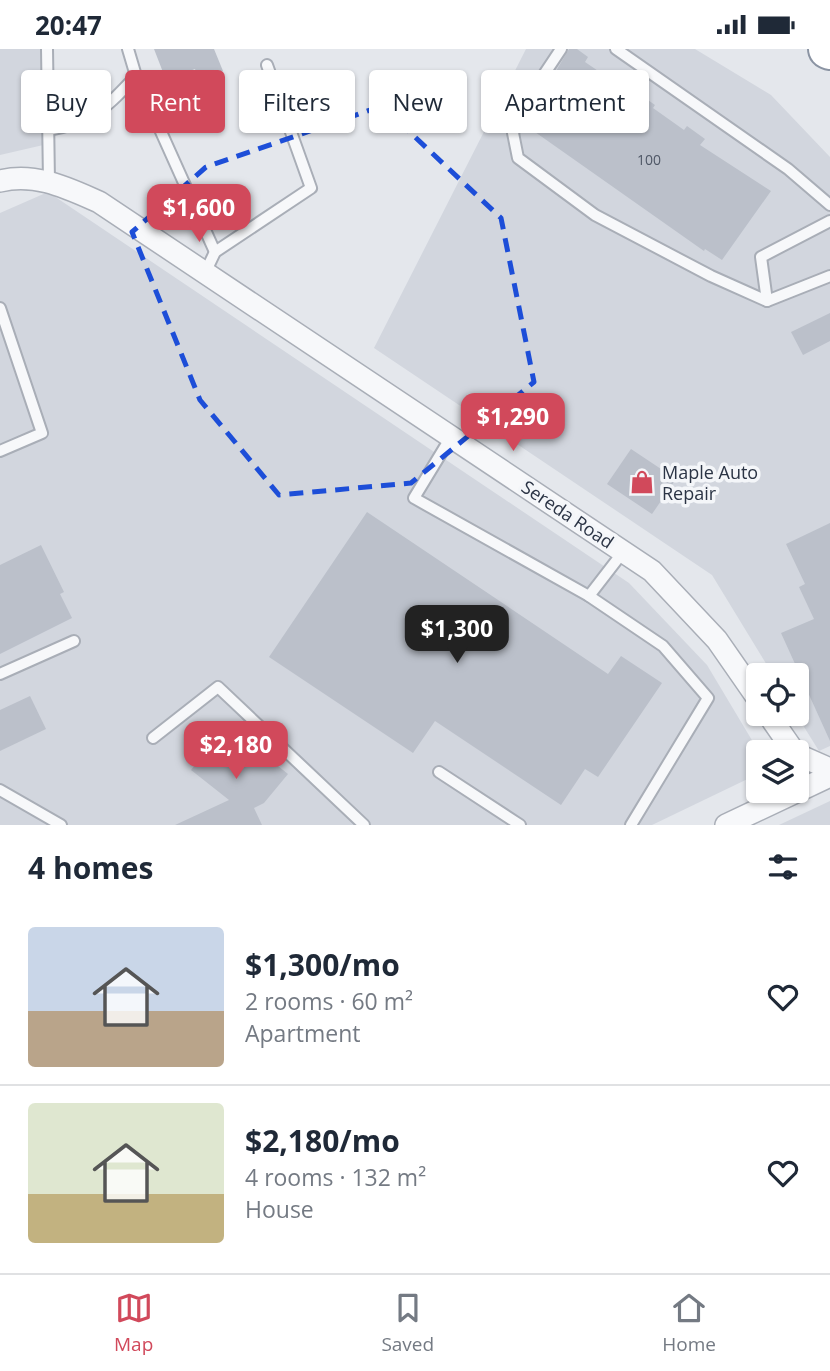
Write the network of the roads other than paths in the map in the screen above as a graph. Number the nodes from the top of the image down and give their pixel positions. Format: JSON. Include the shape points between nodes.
{"nodes":[{"id":1,"x":47,"y":49,"type":"edge"},
{"id":2,"x":128,"y":49,"type":"edge"},
{"id":3,"x":561,"y":49,"type":"edge"},
{"id":4,"x":616,"y":49,"type":"edge"},
{"id":5,"x":267,"y":65,"type":"dead end"},
{"id":6,"x":47,"y":70,"type":"edge"},
{"id":7,"x":134,"y":70,"type":"edge"},
{"id":8,"x":125,"y":87,"type":"edge"},
{"id":9,"x":111,"y":102,"type":"edge"},
{"id":10,"x":48,"y":133,"type":"edge"},
{"id":11,"x":162,"y":133,"type":"edge"},
{"id":12,"x":0,"y":181,"type":"edge"},
{"id":13,"x":49,"y":181,"type":"junction"},
{"id":14,"x":830,"y":205,"type":"edge"},
{"id":15,"x":830,"y":221,"type":"edge"},
{"id":16,"x":215,"y":252,"type":"junction"},
{"id":17,"x":205,"y":272,"type":"junction"},
{"id":18,"x":830,"y":276,"type":"edge"},
{"id":19,"x":767,"y":301,"type":"junction"},
{"id":20,"x":0,"y":308,"type":"edge"},
{"id":21,"x":451,"y":436,"type":"junction"},
{"id":22,"x":0,"y":451,"type":"edge"},
{"id":23,"x":624,"y":552,"type":"junction"},
{"id":24,"x":589,"y":596,"type":"junction"},
{"id":25,"x":75,"y":641,"type":"dead end"},
{"id":26,"x":0,"y":674,"type":"edge"},
{"id":27,"x":746,"y":682,"type":"edge"},
{"id":28,"x":153,"y":737,"type":"dead end"},
{"id":29,"x":809,"y":759,"type":"edge"},
{"id":30,"x":830,"y":769,"type":"edge"},
{"id":31,"x":439,"y":772,"type":"dead end"},
{"id":32,"x":830,"y":776,"type":"edge"},
{"id":33,"x":0,"y":790,"type":"edge"},
{"id":34,"x":61,"y":825,"type":"edge"},
{"id":35,"x":364,"y":825,"type":"edge"},
{"id":36,"x":520,"y":825,"type":"edge"},
{"id":37,"x":631,"y":825,"type":"edge"},
{"id":38,"x":726,"y":825,"type":"edge"}],
"edges":[{"from":1,"to":6,"type":"lane"},
{"from":2,"to":7,"type":"lane"},
{"from":3,"to":19,"type":"lane","via":[[527,100],[513,133],[518,158],[594,215]]},
{"from":4,"to":14,"type":"lane","via":[[788,169]]},
{"from":5,"to":16,"type":"lane","via":[[311,188]]},
{"from":8,"to":9,"type":"lane"},
{"from":10,"to":13,"type":"lane"},
{"from":11,"to":16,"type":"lane"},
{"from":12,"to":13,"type":"street","name":"Sereda Road"},
{"from":13,"to":17,"type":"street","name":"Sereda Road","via":[[99,202]]},
{"from":15,"to":19,"type":"lane","via":[[761,257]]},
{"from":16,"to":17,"type":"lane"},
{"from":17,"to":21,"type":"street","name":"Sereda Road"},
{"from":18,"to":19,"type":"lane"},
{"from":20,"to":22,"type":"lane","via":[[42,433]]},
{"from":21,"to":23,"type":"street","name":"Sereda Road"},
{"from":21,"to":24,"type":"lane","via":[[414,498]]},
{"from":23,"to":24,"type":"lane"},
{"from":23,"to":27,"type":"street","name":"Sereda Road","via":[[652,571],[717,640]]},
{"from":24,"to":37,"type":"lane","via":[[663,646],[708,698]]},
{"from":25,"to":26,"type":"lane"},
{"from":28,"to":35,"type":"lane","via":[[218,688]]},
{"from":29,"to":30,"type":"street"},
{"from":31,"to":36,"type":"lane"},
{"from":32,"to":38,"type":"street"},
{"from":33,"to":34,"type":"lane"}]}
